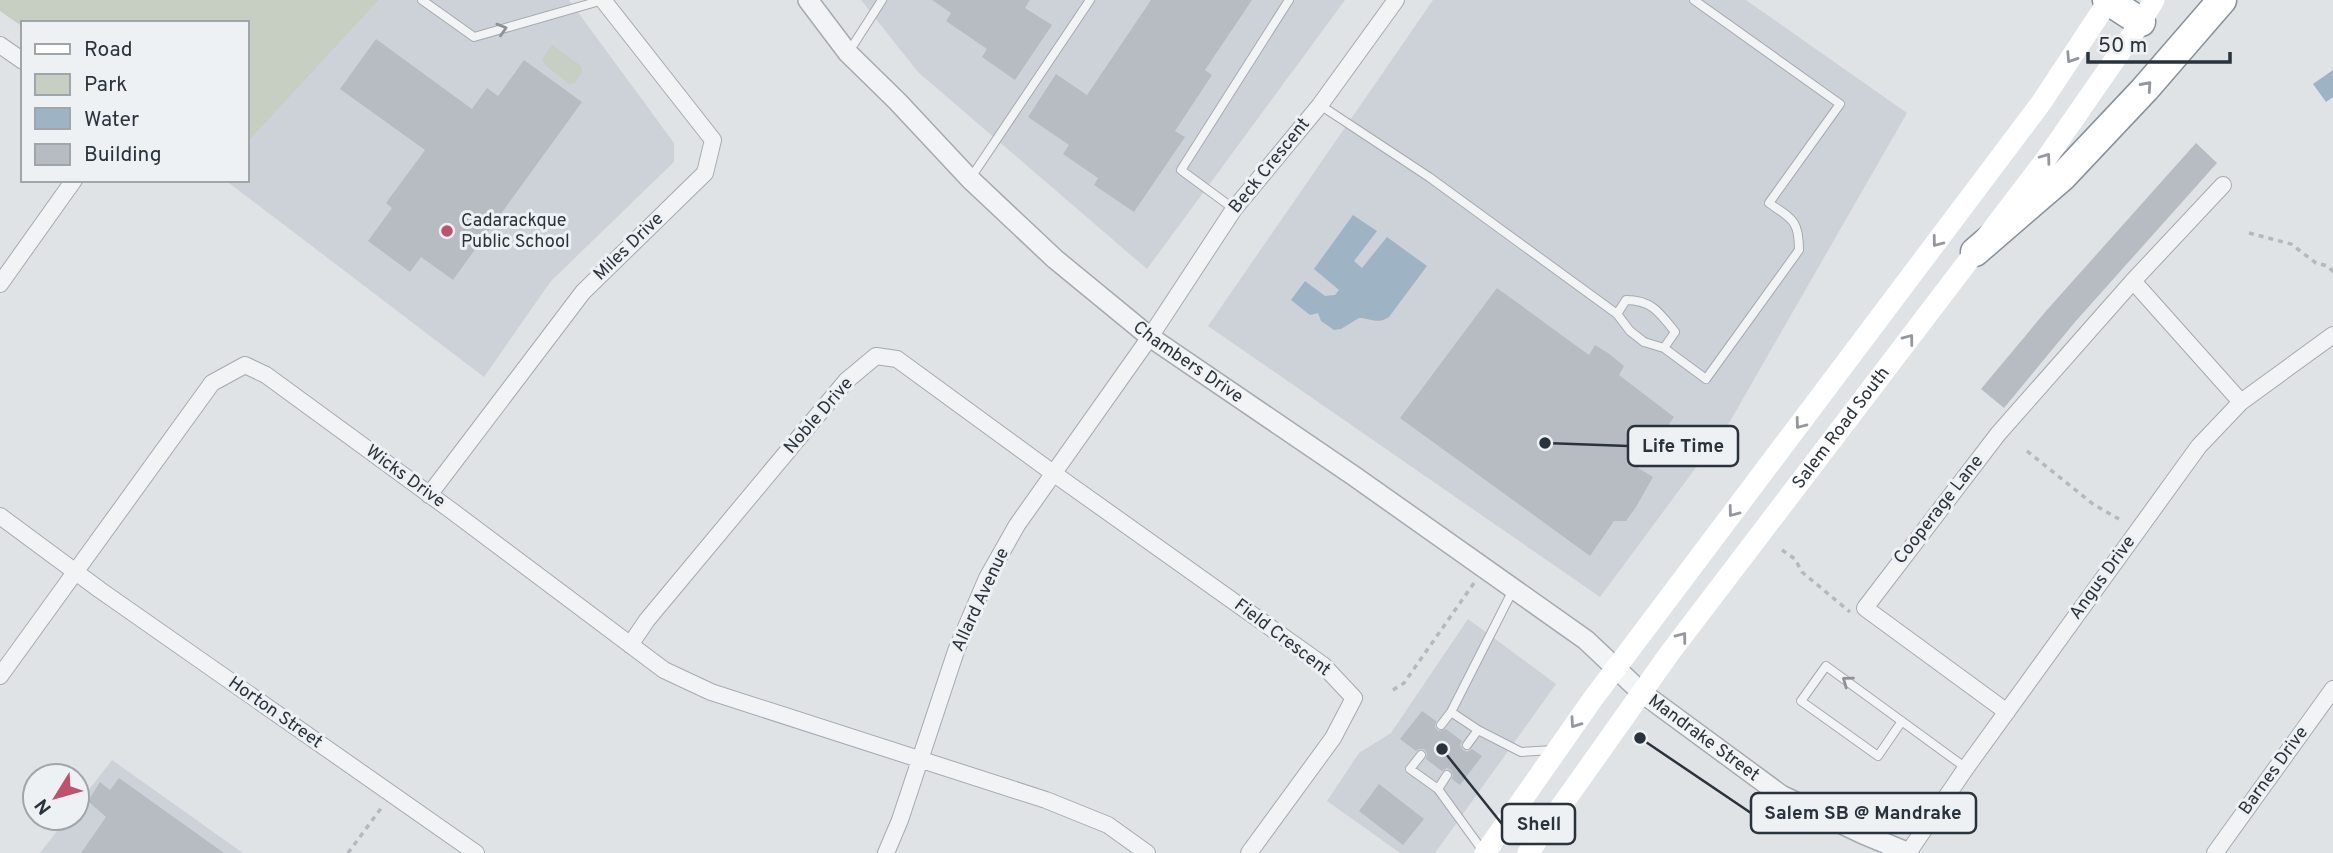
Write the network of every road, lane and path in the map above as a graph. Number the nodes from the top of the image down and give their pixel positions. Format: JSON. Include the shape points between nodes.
{"nodes":[{"id":1,"x":422,"y":0,"type":"edge"},
{"id":2,"x":603,"y":0,"type":"edge"},
{"id":3,"x":808,"y":0,"type":"edge"},
{"id":4,"x":882,"y":0,"type":"edge"},
{"id":5,"x":1090,"y":0,"type":"edge"},
{"id":6,"x":1289,"y":0,"type":"edge"},
{"id":7,"x":1396,"y":0,"type":"edge"},
{"id":8,"x":1695,"y":0,"type":"edge"},
{"id":9,"x":2108,"y":0,"type":"edge"},
{"id":10,"x":2222,"y":0,"type":"edge"},
{"id":11,"x":2148,"y":11,"type":"edge"},
{"id":12,"x":0,"y":45,"type":"edge"},
{"id":13,"x":849,"y":53,"type":"junction"},
{"id":14,"x":21,"y":60,"type":"edge"},
{"id":15,"x":1320,"y":104,"type":"junction"},
{"id":16,"x":970,"y":179,"type":"junction"},
{"id":17,"x":73,"y":182,"type":"edge"},
{"id":18,"x":2223,"y":185,"type":"dead end"},
{"id":19,"x":1234,"y":209,"type":"junction"},
{"id":20,"x":2249,"y":233,"type":"dead end"},
{"id":21,"x":1975,"y":252,"type":"junction"},
{"id":22,"x":2333,"y":272,"type":"edge"},
{"id":23,"x":2133,"y":281,"type":"junction"},
{"id":24,"x":0,"y":284,"type":"edge"},
{"id":25,"x":1617,"y":314,"type":"junction"},
{"id":26,"x":2333,"y":335,"type":"edge"},
{"id":27,"x":1150,"y":337,"type":"junction"},
{"id":28,"x":1664,"y":348,"type":"junction"},
{"id":29,"x":2241,"y":402,"type":"junction"},
{"id":30,"x":2027,"y":451,"type":"dead end"},
{"id":31,"x":1052,"y":473,"type":"junction"},
{"id":32,"x":429,"y":495,"type":"junction"},
{"id":33,"x":0,"y":516,"type":"edge"},
{"id":34,"x":2119,"y":519,"type":"dead end"},
{"id":35,"x":1485,"y":568,"type":"junction"},
{"id":36,"x":75,"y":572,"type":"junction"},
{"id":37,"x":1513,"y":588,"type":"junction"},
{"id":38,"x":630,"y":645,"type":"junction"},
{"id":39,"x":1615,"y":668,"type":"junction"},
{"id":40,"x":0,"y":676,"type":"edge"},
{"id":41,"x":2333,"y":689,"type":"edge"},
{"id":42,"x":1394,"y":690,"type":"dead end"},
{"id":43,"x":1642,"y":692,"type":"junction"},
{"id":44,"x":1451,"y":712,"type":"junction"},
{"id":45,"x":2007,"y":712,"type":"junction"},
{"id":46,"x":1902,"y":721,"type":"junction"},
{"id":47,"x":1441,"y":725,"type":"dead end"},
{"id":48,"x":1478,"y":730,"type":"junction"},
{"id":49,"x":1467,"y":745,"type":"dead end"},
{"id":50,"x":1557,"y":750,"type":"junction"},
{"id":51,"x":1420,"y":755,"type":"dead end"},
{"id":52,"x":920,"y":759,"type":"junction"},
{"id":53,"x":1966,"y":768,"type":"junction"},
{"id":54,"x":1447,"y":775,"type":"dead end"},
{"id":55,"x":1438,"y":789,"type":"junction"},
{"id":56,"x":391,"y":794,"type":"junction"},
{"id":57,"x":348,"y":853,"type":"edge"},
{"id":58,"x":476,"y":853,"type":"edge"},
{"id":59,"x":886,"y":853,"type":"edge"},
{"id":60,"x":1147,"y":853,"type":"edge"},
{"id":61,"x":1249,"y":853,"type":"edge"},
{"id":62,"x":1485,"y":853,"type":"edge"},
{"id":63,"x":1528,"y":853,"type":"edge"},
{"id":64,"x":1908,"y":853,"type":"edge"},
{"id":65,"x":2215,"y":853,"type":"edge"}],
"edges":[{"from":1,"to":2,"type":"lane","one_way":true,"via":[[474,37]]},
{"from":2,"to":32,"type":"street","name":"Miles Drive","via":[[713,140],[705,173],[583,292]]},
{"from":3,"to":13,"type":"street","name":"Chambers Drive"},
{"from":4,"to":13,"type":"lane"},
{"from":5,"to":16,"type":"lane"},
{"from":6,"to":19,"type":"lane","via":[[1181,170]]},
{"from":7,"to":15,"type":"street","name":"Beck Crescent"},
{"from":8,"to":28,"type":"lane","via":[[1840,104],[1769,203],[1799,230],[1799,250],[1761,303],[1706,379]]},
{"from":9,"to":11,"type":"highway"},
{"from":9,"to":39,"type":"main road","name":"Salem Road South","one_way":true,"via":[[2041,103]]},
{"from":21,"to":10,"type":"highway","one_way":true,"via":[[2062,177]]},
{"from":21,"to":11,"type":"main road","name":"Salem Road South","one_way":true},
{"from":12,"to":14,"type":"street"},
{"from":13,"to":16,"type":"street","name":"Chambers Drive"},
{"from":15,"to":19,"type":"street","name":"Beck Crescent"},
{"from":15,"to":25,"type":"lane"},
{"from":16,"to":27,"type":"street","name":"Chambers Drive","via":[[1055,259]]},
{"from":17,"to":24,"type":"street"},
{"from":18,"to":23,"type":"street","name":"Cooperage Lane"},
{"from":19,"to":27,"type":"street","name":"Beck Crescent"},
{"from":20,"to":22,"type":"path","via":[[2291,244]]},
{"from":43,"to":21,"type":"main road","name":"Salem Road South","one_way":true},
{"from":23,"to":29,"type":"street"},
{"from":23,"to":45,"type":"street","name":"Cooperage Lane","via":[[1998,434],[1865,608]]},
{"from":25,"to":28,"type":"lane","via":[[1644,342]]},
{"from":25,"to":28,"type":"lane","via":[[1626,300],[1651,305],[1675,332]]},
{"from":26,"to":29,"type":"street","name":"Angus Drive"},
{"from":27,"to":31,"type":"street","name":"Allard Avenue"},
{"from":27,"to":35,"type":"street","name":"Chambers Drive"},
{"from":29,"to":45,"type":"street","name":"Angus Drive","via":[[2199,446]]},
{"from":30,"to":34,"type":"path"},
{"from":31,"to":38,"type":"street","name":"Noble Drive","via":[[897,359],[876,356],[846,381]]},
{"from":31,"to":52,"type":"street","name":"Allard Avenue","via":[[987,578],[956,650]]},
{"from":31,"to":61,"type":"street","name":"Field Crescent","via":[[1323,665],[1354,698],[1333,738]]},
{"from":32,"to":36,"type":"street","name":"Wicks Drive","via":[[246,365],[212,383]]},
{"from":32,"to":38,"type":"street","name":"Wicks Drive"},
{"from":33,"to":36,"type":"street","name":"Horton Street"},
{"from":35,"to":37,"type":"street","name":"Chambers Drive"},
{"from":35,"to":42,"type":"path"},
{"from":36,"to":40,"type":"street","name":"Wicks Drive"},
{"from":36,"to":56,"type":"street","name":"Horton Street"},
{"from":37,"to":39,"type":"street","name":"Chambers Drive","via":[[1586,640]]},
{"from":37,"to":44,"type":"lane"},
{"from":38,"to":52,"type":"street","name":"Wicks Drive","via":[[664,670],[711,692]]},
{"from":39,"to":43,"type":"street","name":"Mandrake Street"},
{"from":39,"to":50,"type":"main road","name":"Salem Road South","one_way":true},
{"from":41,"to":65,"type":"street","name":"Barnes Drive"},
{"from":43,"to":63,"type":"main road","name":"Salem Road South"},
{"from":43,"to":64,"type":"street","name":"Mandrake Street","via":[[1781,795]]},
{"from":44,"to":47,"type":"lane"},
{"from":44,"to":48,"type":"lane"},
{"from":45,"to":53,"type":"street","name":"Angus Drive"},
{"from":46,"to":46,"type":"lane","one_way":true,"via":[[1826,666],[1801,701],[1878,756]]},
{"from":46,"to":53,"type":"lane"},
{"from":48,"to":49,"type":"lane"},
{"from":48,"to":50,"type":"lane","via":[[1521,752]]},
{"from":50,"to":62,"type":"main road","name":"Salem Road South"},
{"from":51,"to":55,"type":"lane","via":[[1410,769]]},
{"from":52,"to":59,"type":"street","name":"Allard Avenue"},
{"from":52,"to":60,"type":"street","via":[[1108,825]]},
{"from":53,"to":64,"type":"street","name":"Angus Drive"},
{"from":54,"to":55,"type":"lane"},
{"from":55,"to":62,"type":"lane"},
{"from":56,"to":57,"type":"path"},
{"from":56,"to":58,"type":"street","name":"Horton Street"}]}
